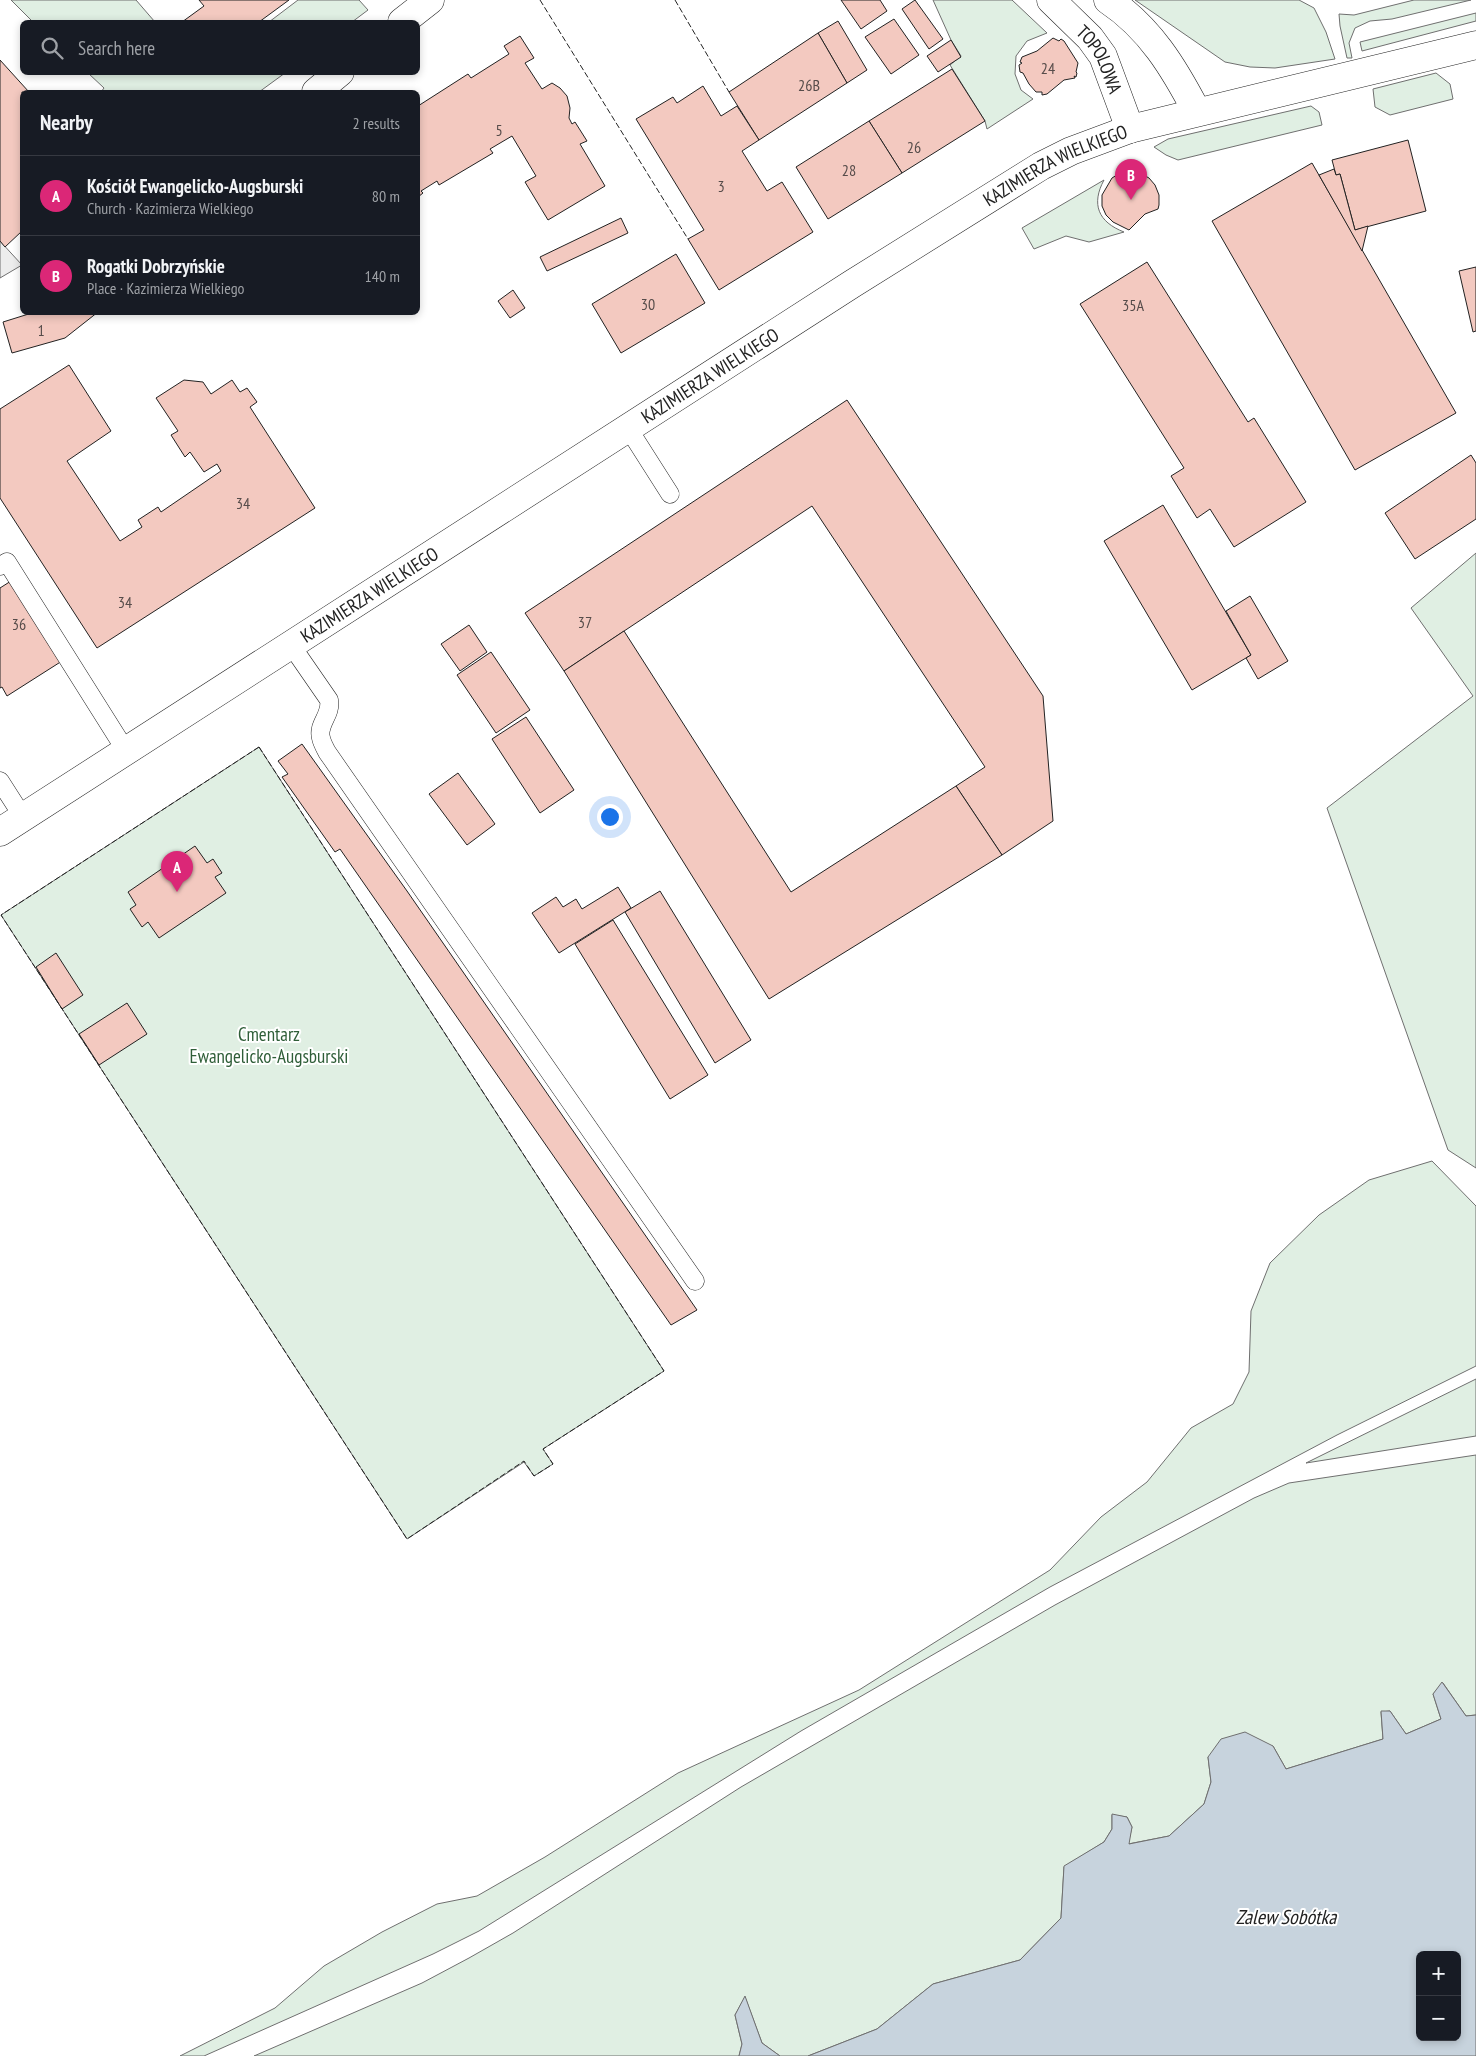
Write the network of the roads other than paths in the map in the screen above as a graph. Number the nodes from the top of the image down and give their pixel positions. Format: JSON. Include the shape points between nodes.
{"nodes":[{"id":1,"x":430,"y":0,"type":"edge"},
{"id":2,"x":1051,"y":0,"type":"edge"},
{"id":3,"x":1108,"y":0,"type":"edge"},
{"id":4,"x":405,"y":20,"type":"edge"},
{"id":5,"x":1476,"y":45,"type":"edge"},
{"id":6,"x":336,"y":75,"type":"edge"},
{"id":7,"x":318,"y":90,"type":"edge"},
{"id":8,"x":1197,"y":112,"type":"junction"},
{"id":9,"x":1130,"y":129,"type":"junction"},
{"id":10,"x":628,"y":428,"type":"junction"},
{"id":11,"x":670,"y":494,"type":"dead end"},
{"id":12,"x":0,"y":566,"type":"edge"},
{"id":13,"x":291,"y":645,"type":"junction"},
{"id":14,"x":126,"y":751,"type":"junction"},
{"id":15,"x":0,"y":781,"type":"edge"},
{"id":16,"x":23,"y":817,"type":"junction"},
{"id":17,"x":0,"y":832,"type":"edge"},
{"id":18,"x":695,"y":1281,"type":"dead end"}],
"edges":[{"from":1,"to":4,"type":"street"},
{"from":2,"to":9,"type":"street","name":"TOPOLOWA","via":[[1090,38],[1103,56]]},
{"from":3,"to":8,"type":"street","via":[[1145,31],[1168,60]]},
{"from":5,"to":8,"type":"street","name":"KAZIMIERZA WIELKIEGO"},
{"from":6,"to":7,"type":"street"},
{"from":8,"to":9,"type":"street","name":"KAZIMIERZA WIELKIEGO"},
{"from":9,"to":10,"type":"street","name":"KAZIMIERZA WIELKIEGO","via":[[1040,166]]},
{"from":10,"to":11,"type":"lane"},
{"from":10,"to":13,"type":"street","name":"KAZIMIERZA WIELKIEGO"},
{"from":12,"to":14,"type":"lane","via":[[7,562]]},
{"from":13,"to":14,"type":"street","name":"KAZIMIERZA WIELKIEGO"},
{"from":13,"to":18,"type":"lane","via":[[329,700],[331,708],[320,728],[320,737],[327,752]]},
{"from":14,"to":16,"type":"street","name":"KAZIMIERZA WIELKIEGO"},
{"from":15,"to":16,"type":"lane"},
{"from":16,"to":17,"type":"street","name":"KAZIMIERZA WIELKIEGO"}]}
